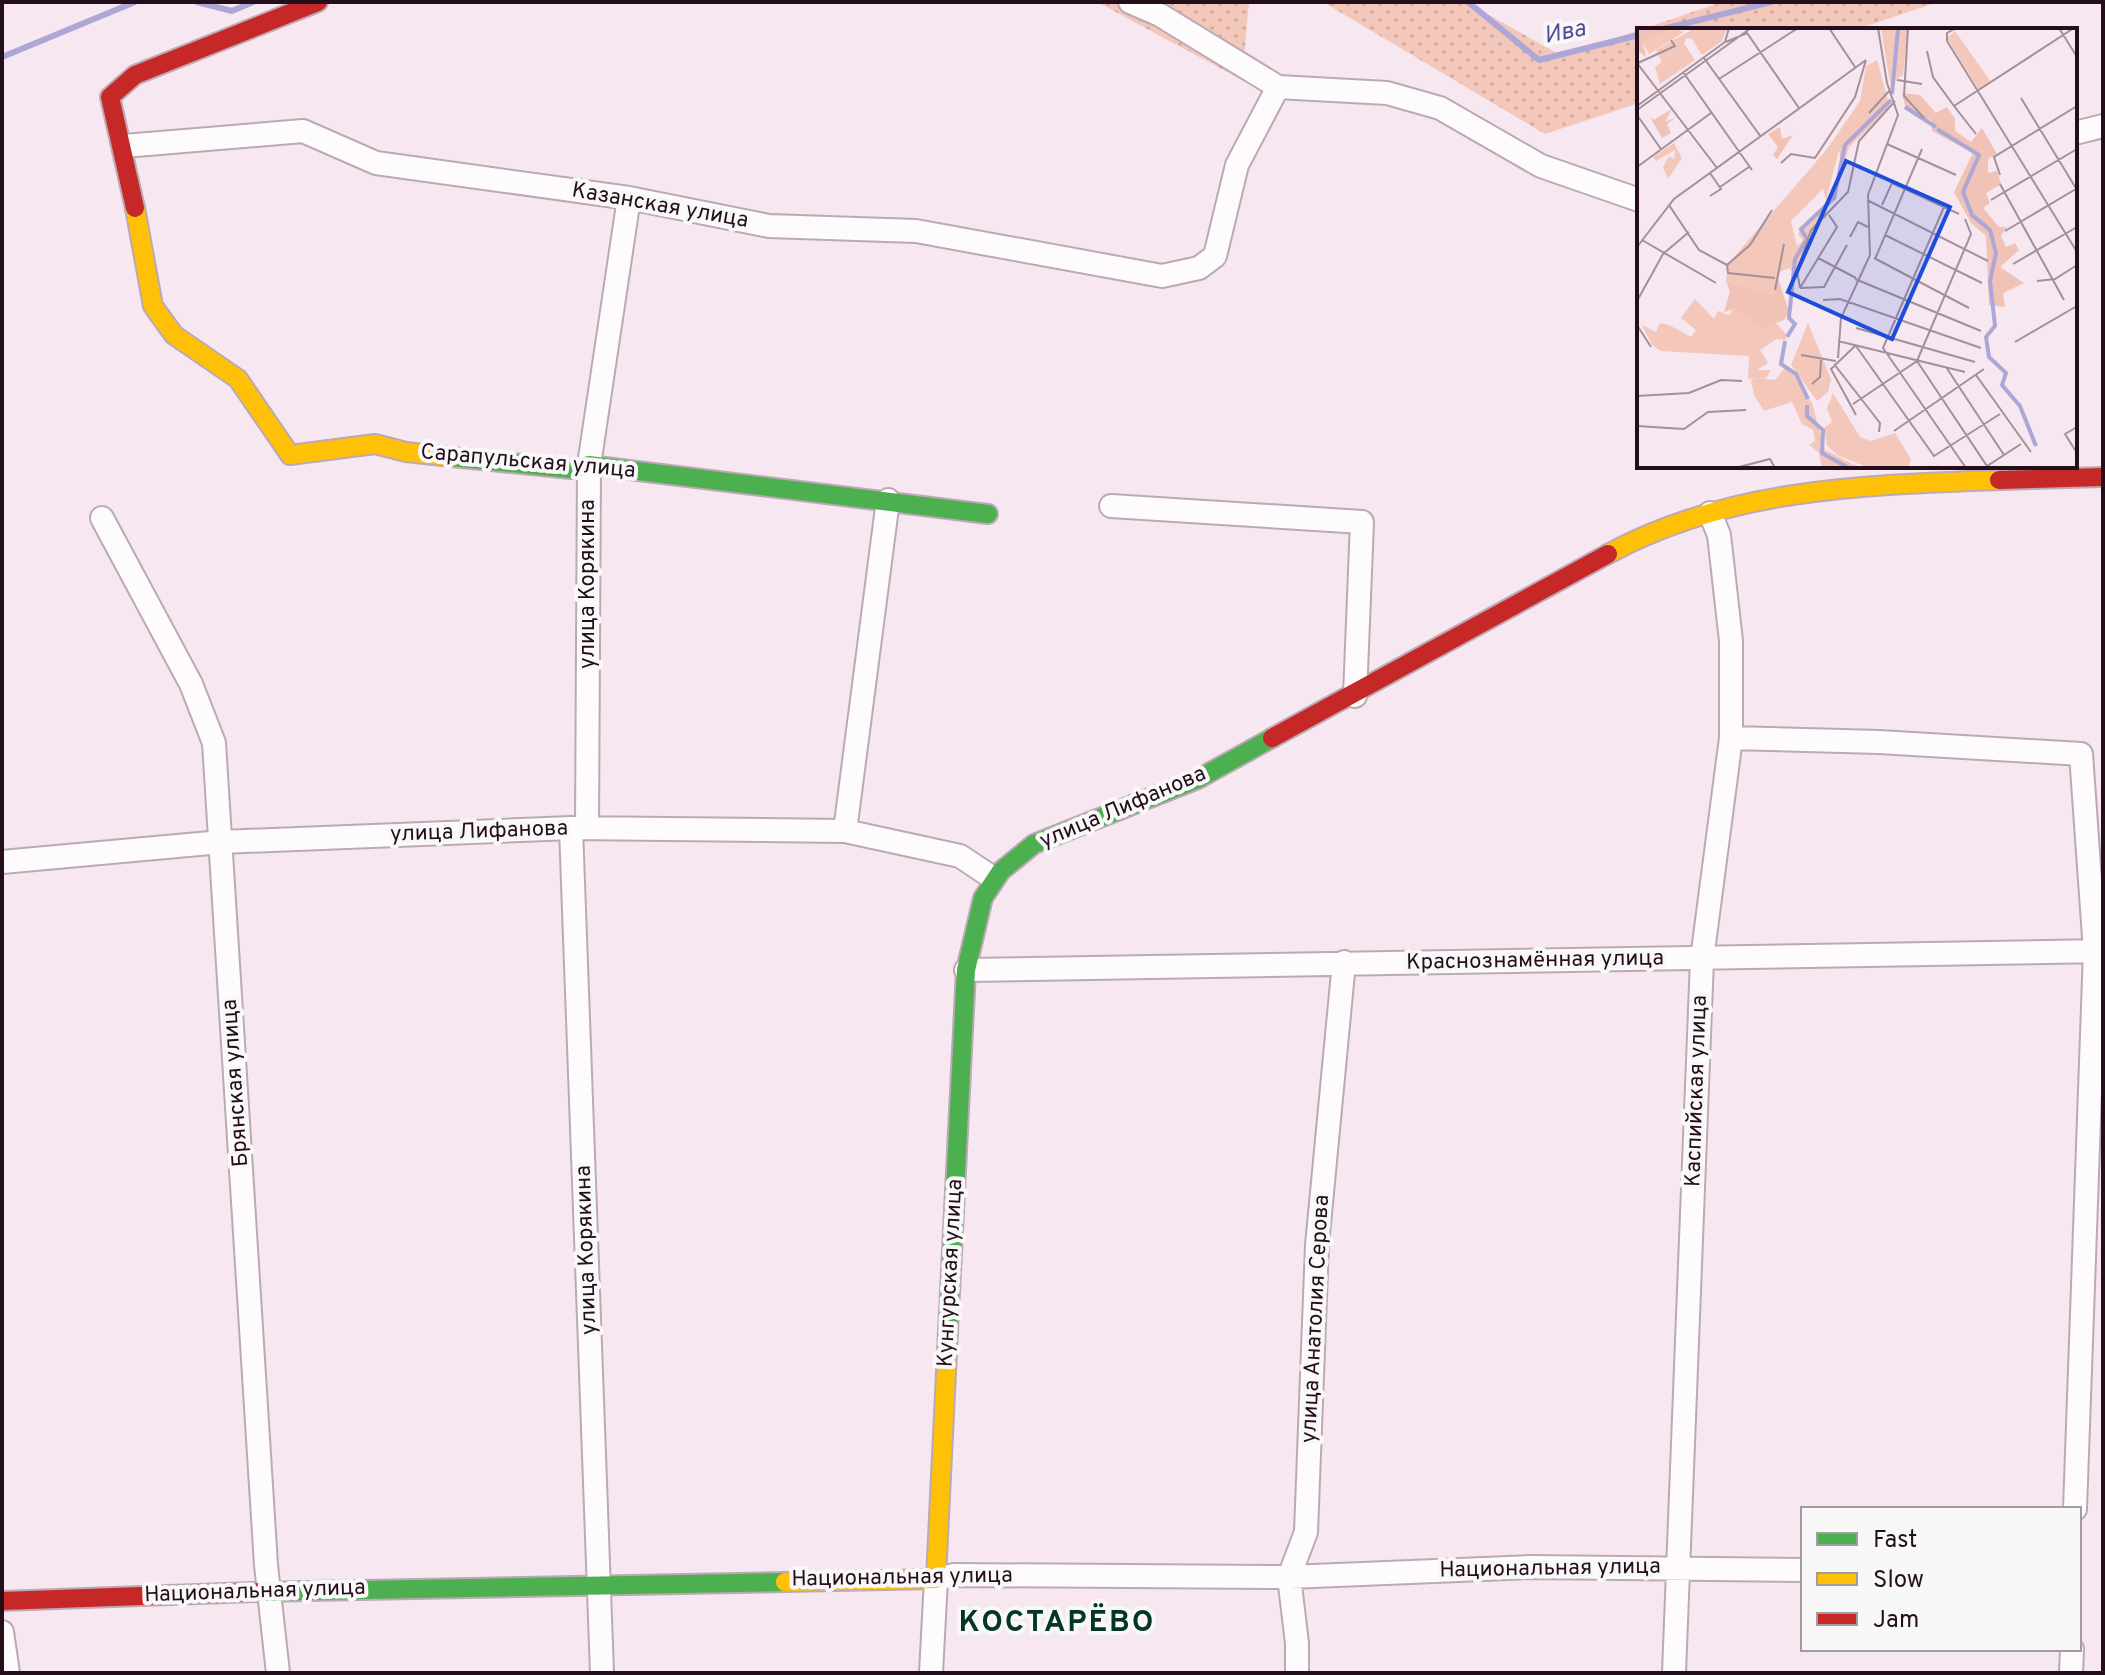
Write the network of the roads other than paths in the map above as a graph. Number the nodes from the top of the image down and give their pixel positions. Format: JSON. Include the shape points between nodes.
{"nodes":[{"id":1,"x":318,"y":2,"type":"edge"},
{"id":2,"x":1130,"y":2,"type":"edge"},
{"id":3,"x":1278,"y":87,"type":"junction"},
{"id":4,"x":2103,"y":126,"type":"edge"},
{"id":5,"x":2077,"y":132,"type":"edge"},
{"id":6,"x":124,"y":146,"type":"junction"},
{"id":7,"x":629,"y":198,"type":"junction"},
{"id":8,"x":1637,"y":199,"type":"edge"},
{"id":9,"x":589,"y":465,"type":"junction"},
{"id":10,"x":2103,"y":477,"type":"edge"},
{"id":11,"x":888,"y":500,"type":"junction"},
{"id":12,"x":1111,"y":506,"type":"dead end"},
{"id":13,"x":1710,"y":513,"type":"junction"},
{"id":14,"x":988,"y":514,"type":"dead end"},
{"id":15,"x":102,"y":518,"type":"dead end"},
{"id":16,"x":1355,"y":696,"type":"junction"},
{"id":17,"x":1731,"y":738,"type":"junction"},
{"id":18,"x":579,"y":828,"type":"junction"},
{"id":19,"x":845,"y":831,"type":"junction"},
{"id":20,"x":221,"y":842,"type":"junction"},
{"id":21,"x":2,"y":862,"type":"edge"},
{"id":22,"x":993,"y":878,"type":"junction"},
{"id":23,"x":2099,"y":951,"type":"edge"},
{"id":24,"x":1702,"y":959,"type":"junction"},
{"id":25,"x":1344,"y":962,"type":"junction"},
{"id":26,"x":966,"y":970,"type":"junction"},
{"id":27,"x":2075,"y":1507,"type":"edge"},
{"id":28,"x":1678,"y":1568,"type":"junction"},
{"id":29,"x":1801,"y":1570,"type":"edge"},
{"id":30,"x":1289,"y":1577,"type":"junction"},
{"id":31,"x":936,"y":1579,"type":"junction"},
{"id":32,"x":599,"y":1583,"type":"junction"},
{"id":33,"x":271,"y":1591,"type":"junction"},
{"id":34,"x":2,"y":1601,"type":"edge"},
{"id":35,"x":2,"y":1632,"type":"edge"},
{"id":36,"x":2072,"y":1651,"type":"edge"},
{"id":37,"x":8,"y":1673,"type":"edge"},
{"id":38,"x":278,"y":1673,"type":"edge"},
{"id":39,"x":602,"y":1673,"type":"edge"},
{"id":40,"x":931,"y":1673,"type":"edge"},
{"id":41,"x":1297,"y":1673,"type":"edge"},
{"id":42,"x":1674,"y":1673,"type":"edge"},
{"id":43,"x":2071,"y":1673,"type":"edge"}],
"edges":[{"from":1,"to":6,"type":"street","via":[[135,75],[110,97]]},
{"from":2,"to":3,"type":"street"},
{"from":3,"to":7,"type":"street","name":"Казанская улица","via":[[1237,165],[1215,256],[1199,268],[1162,276],[916,231],[769,226]]},
{"from":3,"to":8,"type":"street","via":[[1387,93],[1440,108],[1541,166]]},
{"from":4,"to":5,"type":"street"},
{"from":6,"to":7,"type":"street","name":"Казанская улица","via":[[303,131],[376,163]]},
{"from":6,"to":9,"type":"street","name":"Сарапульская улица","via":[[153,306],[174,335],[238,379],[290,455],[375,444],[406,452],[571,469]]},
{"from":7,"to":9,"type":"street","name":"улица Корякина"},
{"from":9,"to":11,"type":"street","name":"Сарапульская улица"},
{"from":9,"to":18,"type":"street","name":"улица Корякина"},
{"from":10,"to":13,"type":"street","name":"улица Лифанова","via":[[1857,485]]},
{"from":11,"to":14,"type":"street","name":"Сарапульская улица"},
{"from":11,"to":19,"type":"street"},
{"from":12,"to":16,"type":"street","via":[[1362,522]]},
{"from":13,"to":16,"type":"street","name":"улица Лифанова","via":[[1618,549]]},
{"from":13,"to":17,"type":"street","name":"Каспийская улица","via":[[1719,535],[1731,641]]},
{"from":15,"to":20,"type":"street","name":"Брянская улица","via":[[191,684],[214,743]]},
{"from":16,"to":22,"type":"street","name":"улица Лифанова","via":[[1198,779],[1034,844]]},
{"from":17,"to":23,"type":"street","via":[[2081,754]]},
{"from":17,"to":24,"type":"street","name":"Каспийская улица"},
{"from":18,"to":19,"type":"street","name":"улица Лифанова"},
{"from":18,"to":20,"type":"street","name":"улица Лифанова"},
{"from":18,"to":32,"type":"street","name":"улица Корякина"},
{"from":19,"to":22,"type":"street","name":"улица Лифанова","via":[[960,856]]},
{"from":20,"to":21,"type":"street","name":"улица Лифанова"},
{"from":20,"to":33,"type":"street","name":"Брянская улица"},
{"from":22,"to":26,"type":"street","name":"Кунгурская улица","via":[[976,908]]},
{"from":23,"to":24,"type":"street","name":"Краснознамённая улица"},
{"from":23,"to":27,"type":"street"},
{"from":24,"to":25,"type":"street","name":"Краснознамённая улица"},
{"from":24,"to":28,"type":"street","name":"Каспийская улица"},
{"from":25,"to":26,"type":"street","name":"Краснознамённая улица"},
{"from":25,"to":30,"type":"street","name":"улица Анатолия Серова","via":[[1317,1245],[1306,1532]]},
{"from":26,"to":31,"type":"street","name":"Кунгурская улица"},
{"from":28,"to":29,"type":"street","name":"Национальная улица"},
{"from":28,"to":30,"type":"street","name":"Национальная улица","via":[[1530,1567]]},
{"from":28,"to":42,"type":"street","name":"Каспийская улица"},
{"from":30,"to":31,"type":"street","name":"Национальная улица"},
{"from":30,"to":41,"type":"street","name":"улица Анатолия Серова"},
{"from":31,"to":32,"type":"street","name":"Национальная улица"},
{"from":31,"to":40,"type":"street","name":"Кунгурская улица"},
{"from":32,"to":33,"type":"street","name":"Национальная улица"},
{"from":32,"to":39,"type":"street","name":"улица Корякина"},
{"from":33,"to":34,"type":"street","name":"Национальная улица"},
{"from":33,"to":38,"type":"street","name":"Брянская улица"},
{"from":35,"to":37,"type":"street"},
{"from":36,"to":43,"type":"street"}]}
